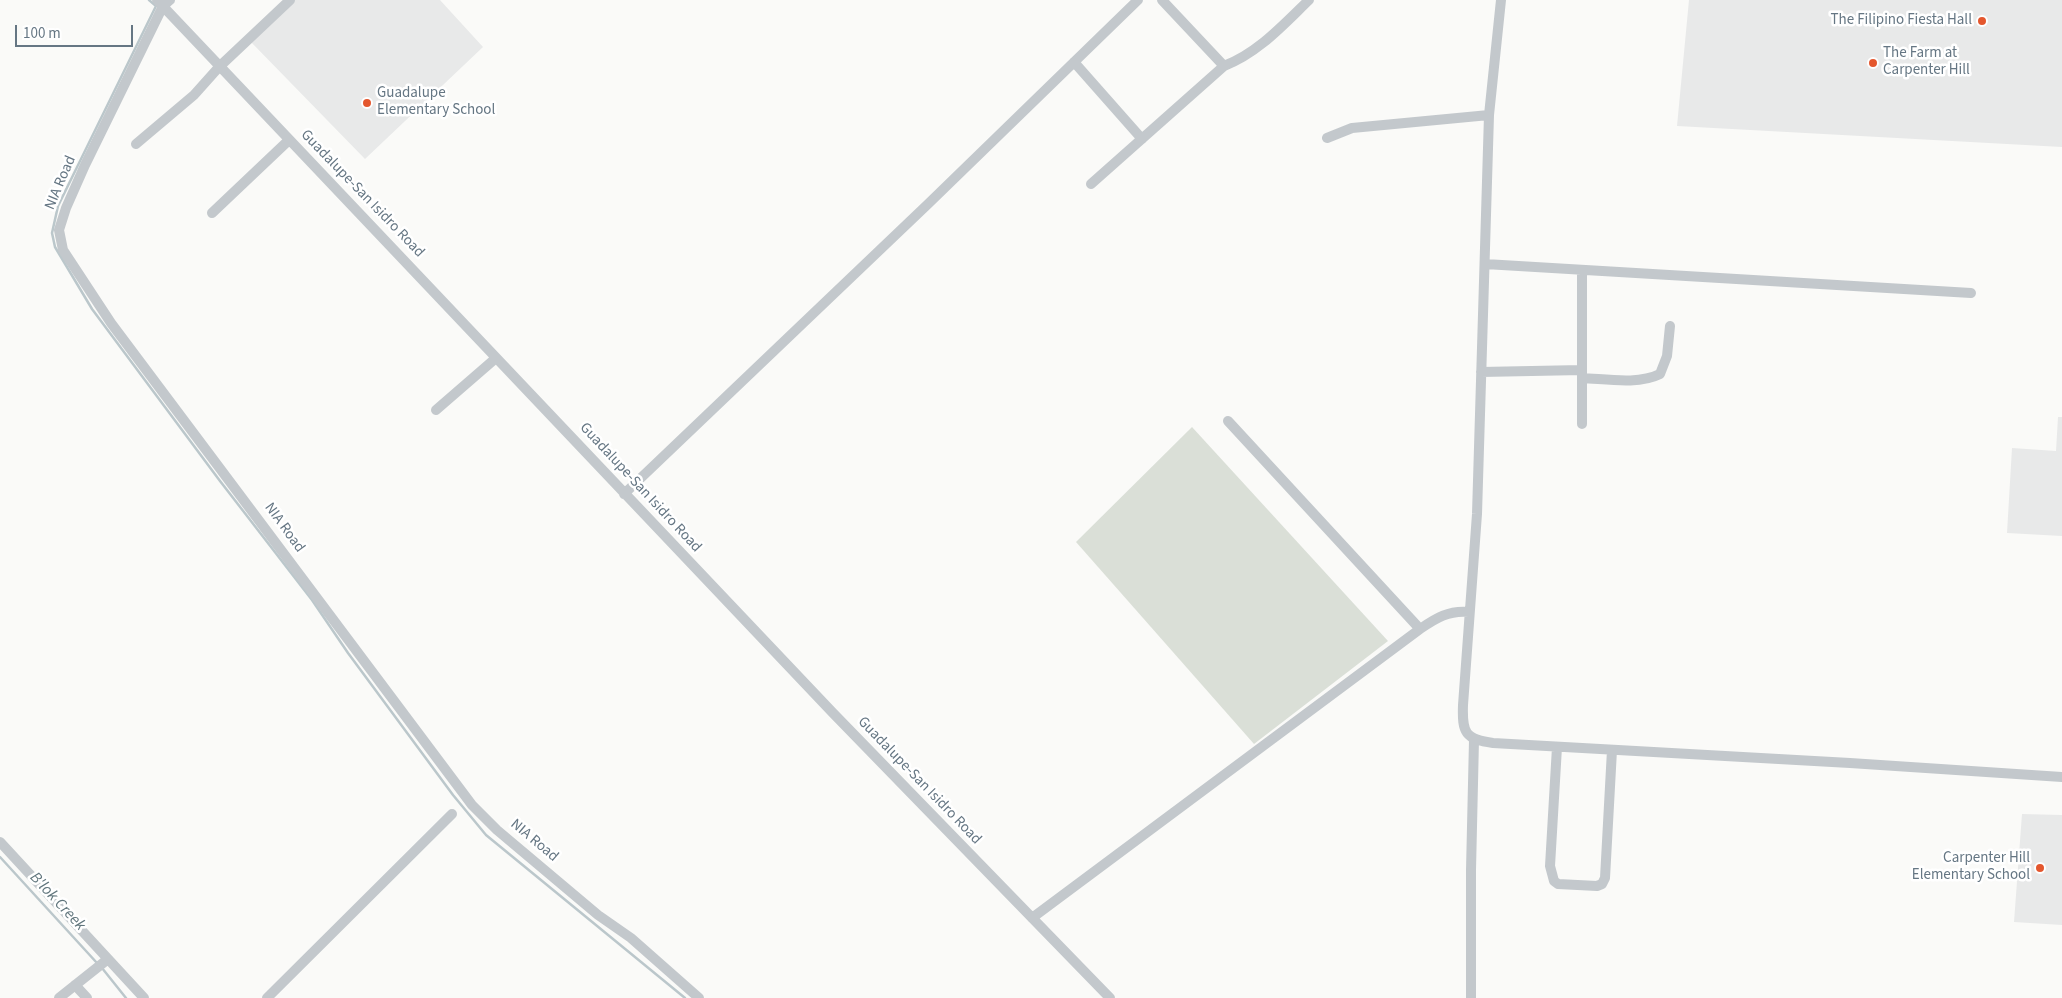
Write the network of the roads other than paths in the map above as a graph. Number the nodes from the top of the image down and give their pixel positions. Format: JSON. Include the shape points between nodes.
{"nodes":[{"id":1,"x":290,"y":0,"type":"edge"},
{"id":2,"x":1138,"y":0,"type":"edge"},
{"id":3,"x":1162,"y":0,"type":"edge"},
{"id":4,"x":1310,"y":0,"type":"edge"},
{"id":5,"x":1500,"y":0,"type":"edge"},
{"id":6,"x":163,"y":2,"type":"edge"},
{"id":7,"x":1074,"y":62,"type":"junction"},
{"id":8,"x":1224,"y":66,"type":"junction"},
{"id":9,"x":219,"y":67,"type":"junction"},
{"id":10,"x":1489,"y":114,"type":"junction"},
{"id":11,"x":1327,"y":138,"type":"dead end"},
{"id":12,"x":1142,"y":139,"type":"junction"},
{"id":13,"x":289,"y":140,"type":"junction"},
{"id":14,"x":136,"y":144,"type":"dead end"},
{"id":15,"x":1091,"y":184,"type":"dead end"},
{"id":16,"x":212,"y":213,"type":"dead end"},
{"id":17,"x":1485,"y":264,"type":"junction"},
{"id":18,"x":1582,"y":270,"type":"junction"},
{"id":19,"x":1971,"y":293,"type":"dead end"},
{"id":20,"x":1670,"y":326,"type":"dead end"},
{"id":21,"x":496,"y":358,"type":"junction"},
{"id":22,"x":1482,"y":372,"type":"junction"},
{"id":23,"x":1582,"y":374,"type":"junction"},
{"id":24,"x":436,"y":410,"type":"dead end"},
{"id":25,"x":1228,"y":421,"type":"dead end"},
{"id":26,"x":1582,"y":424,"type":"dead end"},
{"id":27,"x":624,"y":494,"type":"junction"},
{"id":28,"x":1469,"y":612,"type":"junction"},
{"id":29,"x":1420,"y":629,"type":"junction"},
{"id":30,"x":1474,"y":740,"type":"junction"},
{"id":31,"x":1557,"y":747,"type":"junction"},
{"id":32,"x":1612,"y":750,"type":"junction"},
{"id":33,"x":2062,"y":777,"type":"edge"},
{"id":34,"x":452,"y":814,"type":"dead end"},
{"id":35,"x":0,"y":842,"type":"edge"},
{"id":36,"x":1032,"y":918,"type":"junction"},
{"id":37,"x":108,"y":959,"type":"junction"},
{"id":38,"x":75,"y":985,"type":"junction"},
{"id":39,"x":1107,"y":996,"type":"edge"},
{"id":40,"x":58,"y":998,"type":"edge"},
{"id":41,"x":87,"y":998,"type":"edge"},
{"id":42,"x":144,"y":998,"type":"edge"},
{"id":43,"x":267,"y":998,"type":"edge"},
{"id":44,"x":699,"y":998,"type":"edge"},
{"id":45,"x":1470,"y":998,"type":"edge"}],
"edges":[{"from":1,"to":9,"type":"street"},
{"from":2,"to":7,"type":"street"},
{"from":3,"to":8,"type":"street"},
{"from":4,"to":8,"type":"street","via":[[1253,51]]},
{"from":5,"to":10,"type":"street"},
{"from":6,"to":9,"type":"street","name":"Guadalupe-San Isidro Road"},
{"from":6,"to":44,"type":"street","name":"NIA Road","via":[[66,208],[59,230],[63,250],[111,323],[467,799],[497,830],[598,915],[631,938]]},
{"from":7,"to":12,"type":"street"},
{"from":7,"to":27,"type":"street"},
{"from":8,"to":12,"type":"street"},
{"from":9,"to":13,"type":"street","name":"Guadalupe-San Isidro Road"},
{"from":9,"to":14,"type":"street","via":[[194,95]]},
{"from":10,"to":11,"type":"street","via":[[1352,128]]},
{"from":10,"to":17,"type":"street"},
{"from":12,"to":15,"type":"street"},
{"from":13,"to":16,"type":"street"},
{"from":13,"to":21,"type":"street","name":"Guadalupe-San Isidro Road"},
{"from":17,"to":18,"type":"street"},
{"from":17,"to":22,"type":"street"},
{"from":18,"to":19,"type":"street"},
{"from":18,"to":23,"type":"street"},
{"from":20,"to":23,"type":"street","via":[[1667,356],[1660,374],[1640,380]]},
{"from":21,"to":24,"type":"street"},
{"from":21,"to":27,"type":"street","name":"Guadalupe-San Isidro Road"},
{"from":22,"to":23,"type":"street"},
{"from":22,"to":28,"type":"street","via":[[1477,514]]},
{"from":23,"to":26,"type":"street"},
{"from":25,"to":29,"type":"street"},
{"from":27,"to":36,"type":"street","name":"Guadalupe-San Isidro Road"},
{"from":28,"to":29,"type":"street","via":[[1446,614]]},
{"from":28,"to":30,"type":"street","via":[[1463,717],[1466,733]]},
{"from":29,"to":36,"type":"street"},
{"from":30,"to":31,"type":"street"},
{"from":30,"to":45,"type":"street"},
{"from":31,"to":32,"type":"street"},
{"from":31,"to":32,"type":"street","via":[[1550,866],[1558,884],[1597,886],[1606,878]]},
{"from":32,"to":33,"type":"street"},
{"from":34,"to":43,"type":"street"},
{"from":35,"to":37,"type":"street"},
{"from":36,"to":39,"type":"street","name":"Guadalupe-San Isidro Road"},
{"from":37,"to":38,"type":"street"},
{"from":37,"to":42,"type":"street"},
{"from":38,"to":40,"type":"street"},
{"from":38,"to":41,"type":"street"}]}
